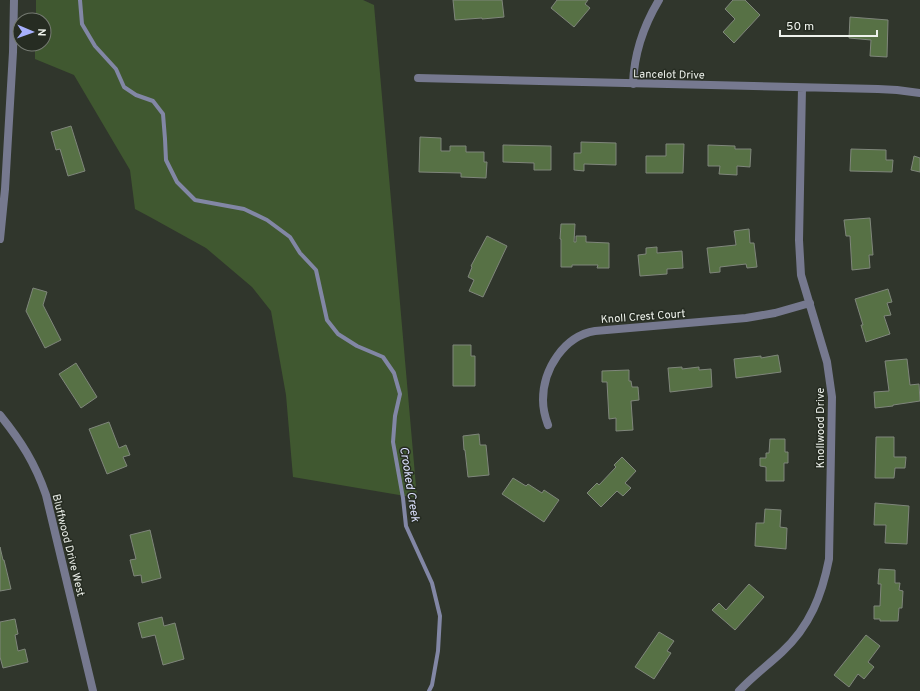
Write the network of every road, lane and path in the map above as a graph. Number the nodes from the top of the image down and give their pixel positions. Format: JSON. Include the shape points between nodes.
{"nodes":[{"id":1,"x":14,"y":0,"type":"edge"},
{"id":2,"x":659,"y":0,"type":"edge"},
{"id":3,"x":418,"y":78,"type":"dead end"},
{"id":4,"x":633,"y":84,"type":"junction"},
{"id":5,"x":802,"y":88,"type":"junction"},
{"id":6,"x":920,"y":93,"type":"edge"},
{"id":7,"x":3,"y":166,"type":"edge"},
{"id":8,"x":0,"y":239,"type":"edge"},
{"id":9,"x":810,"y":303,"type":"junction"},
{"id":10,"x":0,"y":415,"type":"edge"},
{"id":11,"x":548,"y":425,"type":"dead end"},
{"id":12,"x":93,"y":691,"type":"edge"},
{"id":13,"x":738,"y":691,"type":"edge"}],
"edges":[{"from":1,"to":7,"type":"street","via":[[13,52]]},
{"from":2,"to":4,"type":"street","via":[[640,42]]},
{"from":3,"to":4,"type":"street","name":"Lancelot Drive"},
{"from":4,"to":5,"type":"street","name":"Lancelot Drive"},
{"from":5,"to":6,"type":"street","name":"Lancelot Drive"},
{"from":5,"to":9,"type":"street","name":"Knollwood Drive","via":[[799,240],[801,275]]},
{"from":7,"to":8,"type":"street","via":[[5,189]]},
{"from":9,"to":11,"type":"street","name":"Knoll Crest Court","via":[[746,318],[586,333],[565,347],[550,368],[543,396]]},
{"from":9,"to":13,"type":"street","name":"Knollwood Drive","via":[[827,362],[832,397],[829,560],[818,601],[806,623],[783,651]]},
{"from":10,"to":12,"type":"street","name":"Bluffwood Drive West","via":[[19,439],[41,480]]}]}
